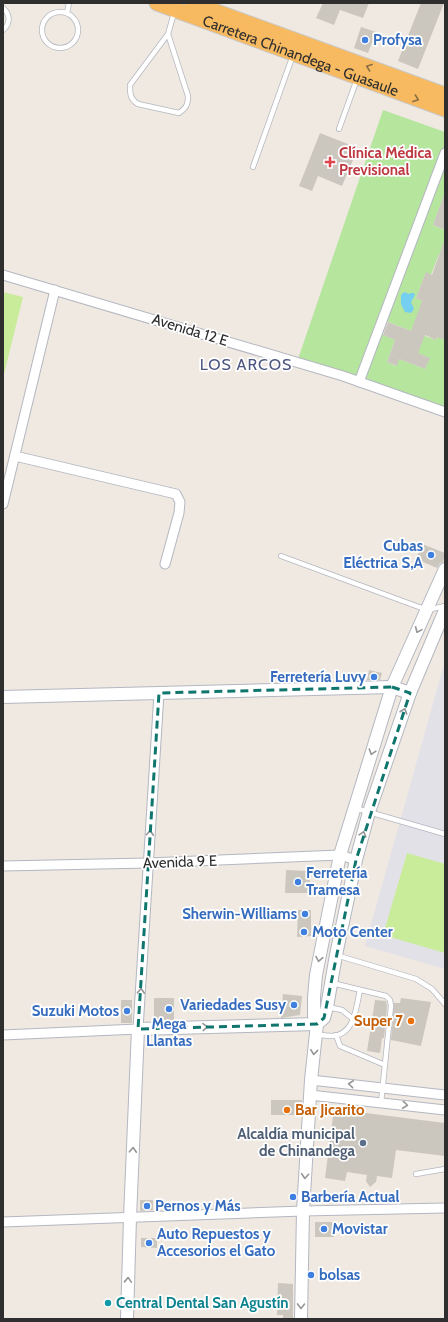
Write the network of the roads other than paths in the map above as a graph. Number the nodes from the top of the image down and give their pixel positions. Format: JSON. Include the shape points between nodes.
{"nodes":[{"id":1,"x":69,"y":3,"type":"edge"},
{"id":2,"x":156,"y":3,"type":"edge"},
{"id":3,"x":192,"y":3,"type":"edge"},
{"id":4,"x":3,"y":8,"type":"edge"},
{"id":5,"x":175,"y":10,"type":"junction"},
{"id":6,"x":67,"y":12,"type":"junction"},
{"id":7,"x":3,"y":30,"type":"edge"},
{"id":8,"x":168,"y":34,"type":"junction"},
{"id":9,"x":293,"y":54,"type":"junction"},
{"id":10,"x":358,"y":78,"type":"junction"},
{"id":11,"x":445,"y":95,"type":"edge"},
{"id":12,"x":445,"y":109,"type":"edge"},
{"id":13,"x":339,"y":129,"type":"dead end"},
{"id":14,"x":445,"y":153,"type":"edge"},
{"id":15,"x":253,"y":166,"type":"dead end"},
{"id":16,"x":3,"y":275,"type":"edge"},
{"id":17,"x":55,"y":290,"type":"junction"},
{"id":18,"x":359,"y":382,"type":"junction"},
{"id":19,"x":445,"y":412,"type":"edge"},
{"id":20,"x":15,"y":456,"type":"junction"},
{"id":21,"x":3,"y":504,"type":"edge"},
{"id":22,"x":281,"y":556,"type":"dead end"},
{"id":23,"x":165,"y":564,"type":"dead end"},
{"id":24,"x":445,"y":569,"type":"edge"},
{"id":25,"x":445,"y":606,"type":"edge"},
{"id":26,"x":427,"y":610,"type":"junction"},
{"id":27,"x":445,"y":610,"type":"edge"},
{"id":28,"x":392,"y":686,"type":"junction"},
{"id":29,"x":410,"y":692,"type":"junction"},
{"id":30,"x":159,"y":693,"type":"junction"},
{"id":31,"x":3,"y":696,"type":"edge"},
{"id":32,"x":355,"y":808,"type":"junction"},
{"id":33,"x":369,"y":812,"type":"junction"},
{"id":34,"x":445,"y":834,"type":"edge"},
{"id":35,"x":340,"y":855,"type":"junction"},
{"id":36,"x":356,"y":860,"type":"junction"},
{"id":37,"x":148,"y":864,"type":"junction"},
{"id":38,"x":3,"y":866,"type":"edge"},
{"id":39,"x":336,"y":955,"type":"junction"},
{"id":40,"x":331,"y":983,"type":"junction"},
{"id":41,"x":360,"y":990,"type":"junction"},
{"id":42,"x":445,"y":1004,"type":"edge"},
{"id":43,"x":327,"y":1007,"type":"junction"},
{"id":44,"x":354,"y":1020,"type":"junction"},
{"id":45,"x":317,"y":1029,"type":"junction"},
{"id":46,"x":138,"y":1030,"type":"junction"},
{"id":47,"x":3,"y":1035,"type":"edge"},
{"id":48,"x":336,"y":1035,"type":"junction"},
{"id":49,"x":385,"y":1065,"type":"junction"},
{"id":50,"x":311,"y":1080,"type":"junction"},
{"id":51,"x":382,"y":1088,"type":"junction"},
{"id":52,"x":310,"y":1095,"type":"junction"},
{"id":53,"x":445,"y":1095,"type":"edge"},
{"id":54,"x":381,"y":1103,"type":"junction"},
{"id":55,"x":445,"y":1110,"type":"edge"},
{"id":56,"x":445,"y":1169,"type":"edge"},
{"id":57,"x":416,"y":1174,"type":"dead end"},
{"id":58,"x":445,"y":1208,"type":"edge"},
{"id":59,"x":303,"y":1211,"type":"junction"},
{"id":60,"x":130,"y":1218,"type":"junction"},
{"id":61,"x":3,"y":1222,"type":"edge"},
{"id":62,"x":127,"y":1319,"type":"edge"},
{"id":63,"x":301,"y":1319,"type":"edge"}],
"edges":[{"from":1,"to":6,"type":"lane"},
{"from":2,"to":5,"type":"highway","name":"Carretera Chinandega - Guasaule"},
{"from":11,"to":3,"type":"highway","name":"Carretera Chinandega - Guasaule","one_way":true},
{"from":4,"to":7,"type":"lane","via":[[9,17],[8,26]]},
{"from":5,"to":8,"type":"lane"},
{"from":5,"to":9,"type":"highway","name":"Carretera Chinandega - Guasaule"},
{"from":6,"to":6,"type":"lane","via":[[55,12],[45,18],[41,29],[44,40],[53,48],[64,48],[74,42],[79,31],[76,20]]},
{"from":8,"to":8,"type":"lane","via":[[130,85],[130,95],[138,104],[179,113],[188,104],[188,96]]},
{"from":9,"to":10,"type":"highway","name":"Carretera Chinandega - Guasaule"},
{"from":9,"to":15,"type":"lane"},
{"from":10,"to":12,"type":"highway","name":"Carretera Chinandega - Guasaule","one_way":true},
{"from":10,"to":13,"type":"lane"},
{"from":14,"to":18,"type":"street"},
{"from":16,"to":17,"type":"street","name":"Avenida 12 E"},
{"from":17,"to":18,"type":"street","name":"Avenida 12 E"},
{"from":17,"to":20,"type":"street"},
{"from":18,"to":19,"type":"street","name":"Avenida 12 E"},
{"from":20,"to":21,"type":"street"},
{"from":20,"to":23,"type":"street","via":[[176,494],[180,502],[179,513]]},
{"from":22,"to":26,"type":"lane"},
{"from":24,"to":26,"type":"street"},
{"from":25,"to":26,"type":"lane"},
{"from":26,"to":28,"type":"street","one_way":true},
{"from":27,"to":29,"type":"street"},
{"from":28,"to":29,"type":"street"},
{"from":28,"to":30,"type":"street"},
{"from":28,"to":32,"type":"street","one_way":true},
{"from":33,"to":29,"type":"street","one_way":true},
{"from":30,"to":31,"type":"street"},
{"from":37,"to":30,"type":"street","one_way":true},
{"from":32,"to":33,"type":"lane"},
{"from":32,"to":35,"type":"street"},
{"from":33,"to":34,"type":"lane"},
{"from":36,"to":33,"type":"street","one_way":true},
{"from":35,"to":36,"type":"street","name":"Avenida 9 E"},
{"from":35,"to":37,"type":"street","name":"Avenida 9 E"},
{"from":35,"to":45,"type":"street","one_way":true,"via":[[316,975],[314,1016]]},
{"from":36,"to":39,"type":"street"},
{"from":37,"to":38,"type":"street","name":"Avenida 9 E"},
{"from":46,"to":37,"type":"street","one_way":true},
{"from":39,"to":40,"type":"street"},
{"from":39,"to":42,"type":"lane","via":[[416,979],[432,989]]},
{"from":40,"to":41,"type":"lane"},
{"from":40,"to":43,"type":"street"},
{"from":41,"to":44,"type":"lane"},
{"from":41,"to":49,"type":"lane","via":[[386,996],[390,1000]]},
{"from":43,"to":44,"type":"lane","via":[[342,1010]]},
{"from":43,"to":45,"type":"street"},
{"from":44,"to":48,"type":"lane","via":[[348,1029]]},
{"from":46,"to":45,"type":"street","one_way":true},
{"from":45,"to":48,"type":"lane"},
{"from":45,"to":50,"type":"street","one_way":true},
{"from":46,"to":47,"type":"street"},
{"from":60,"to":46,"type":"street","one_way":true},
{"from":48,"to":49,"type":"lane","via":[[340,1046]]},
{"from":49,"to":51,"type":"lane"},
{"from":51,"to":50,"type":"street","one_way":true},
{"from":50,"to":52,"type":"street"},
{"from":51,"to":53,"type":"street"},
{"from":51,"to":54,"type":"lane"},
{"from":52,"to":54,"type":"street"},
{"from":52,"to":59,"type":"street","one_way":true},
{"from":54,"to":55,"type":"street","one_way":true},
{"from":56,"to":57,"type":"lane"},
{"from":58,"to":59,"type":"street"},
{"from":59,"to":60,"type":"street"},
{"from":59,"to":63,"type":"street","one_way":true},
{"from":60,"to":61,"type":"street"},
{"from":62,"to":60,"type":"street","one_way":true}]}
